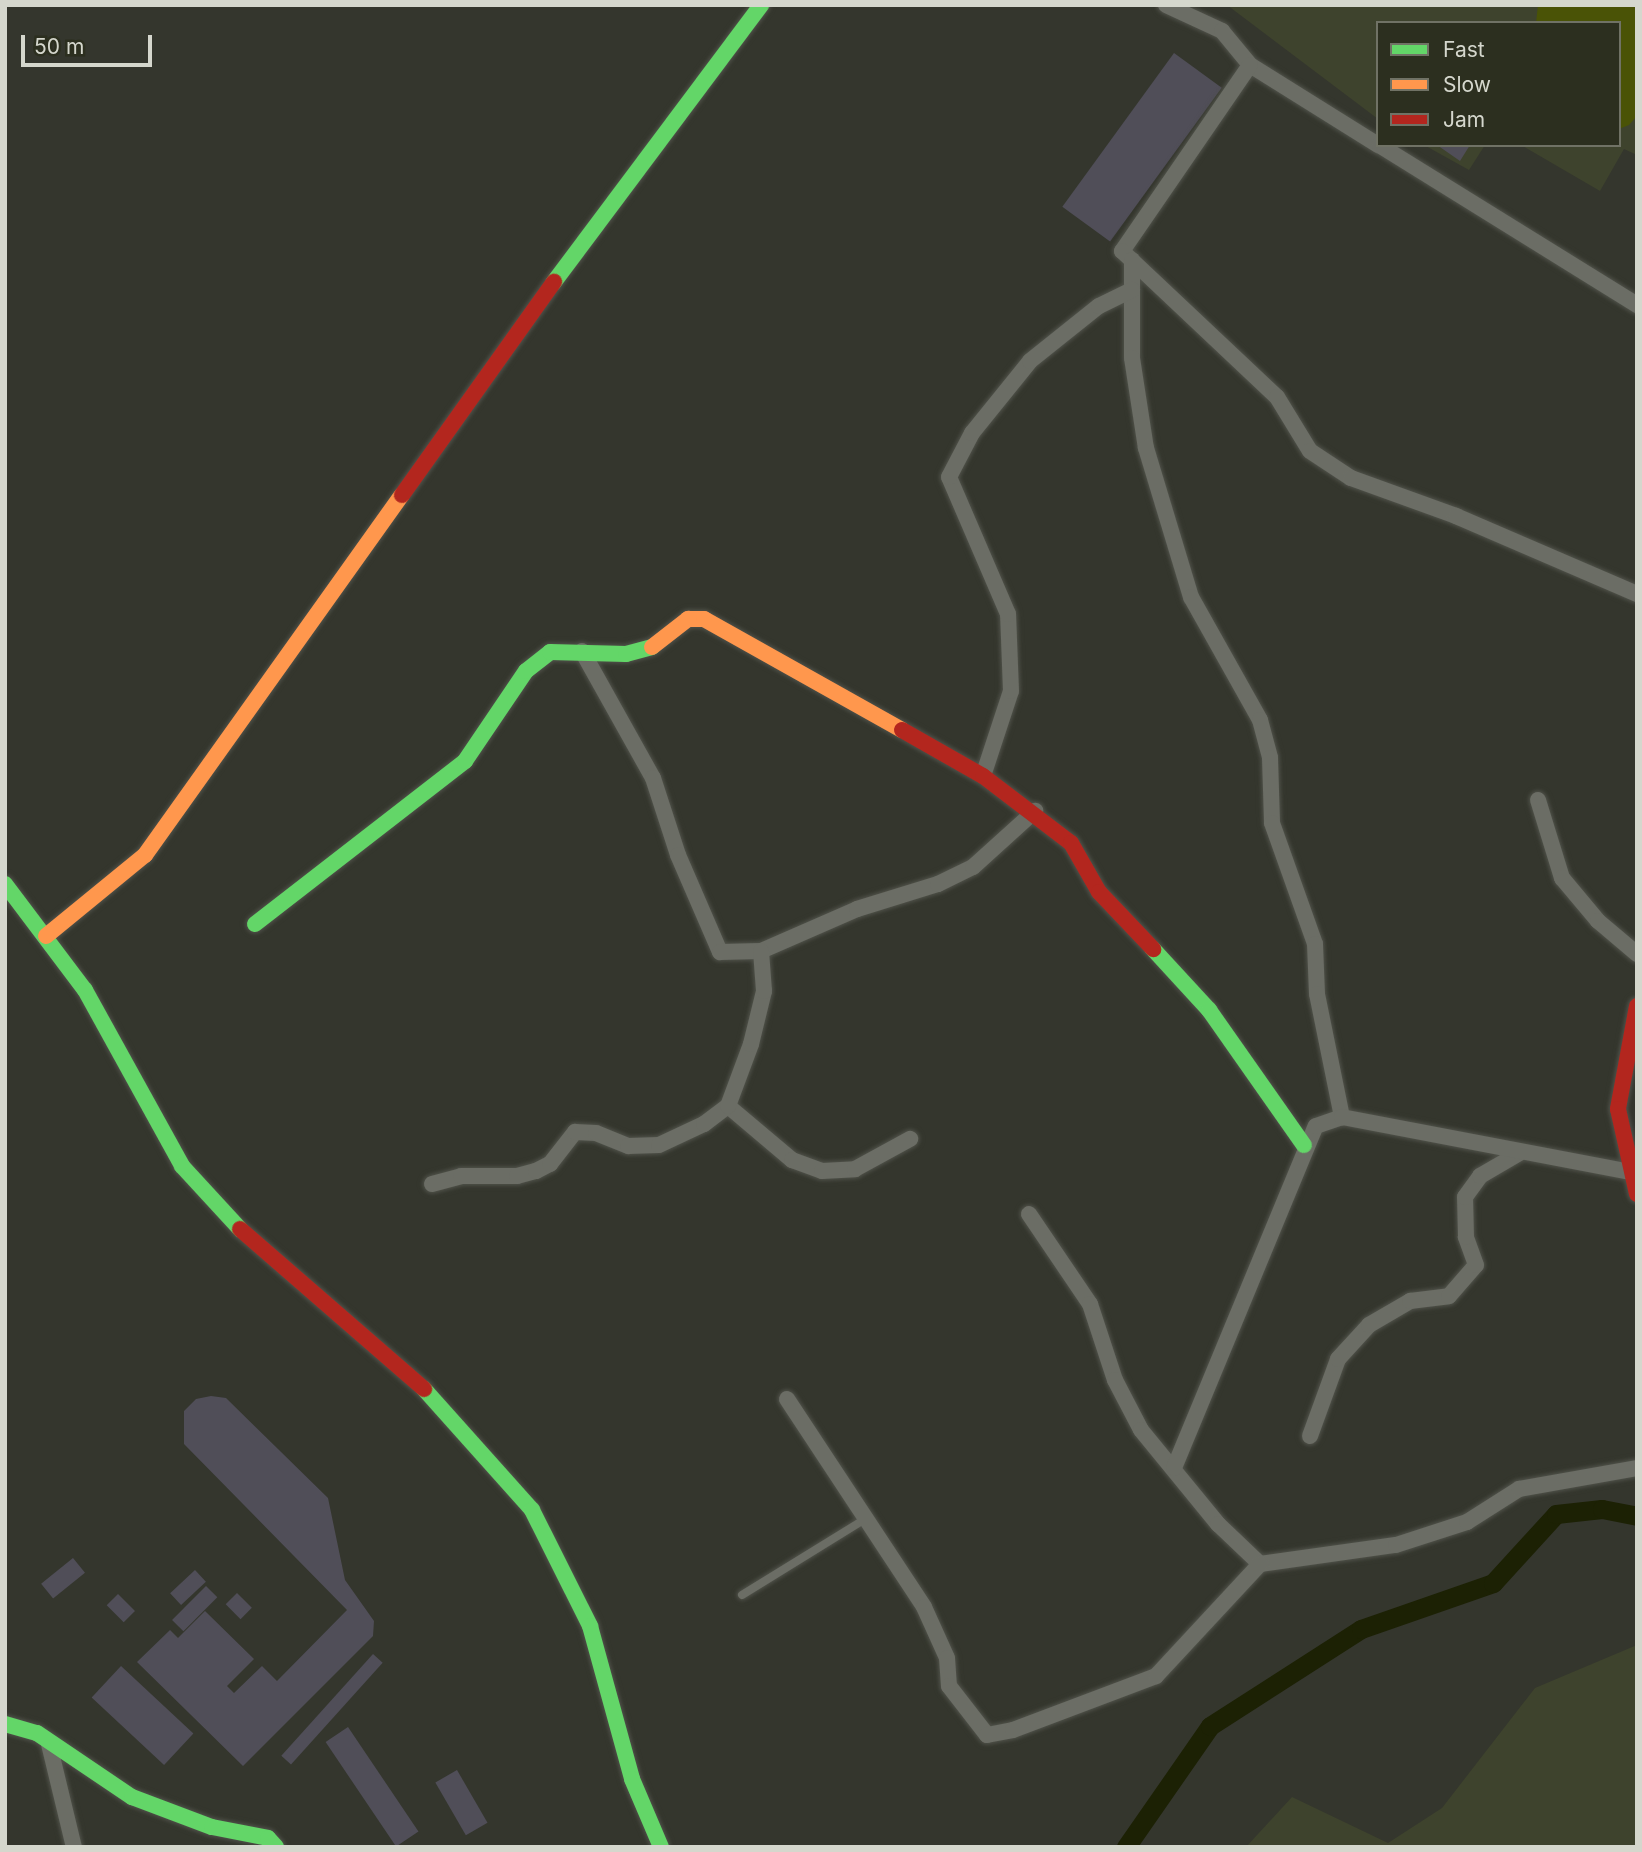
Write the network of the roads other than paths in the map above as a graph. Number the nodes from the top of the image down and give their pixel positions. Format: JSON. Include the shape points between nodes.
{"nodes":[{"id":1,"x":761,"y":5,"type":"edge"},
{"id":2,"x":1166,"y":5,"type":"edge"},
{"id":3,"x":1250,"y":65,"type":"junction"},
{"id":4,"x":1376,"y":144,"type":"edge"},
{"id":5,"x":1381,"y":147,"type":"edge"},
{"id":6,"x":1132,"y":260,"type":"junction"},
{"id":7,"x":1132,"y":290,"type":"junction"},
{"id":8,"x":1637,"y":305,"type":"edge"},
{"id":9,"x":1637,"y":594,"type":"edge"},
{"id":10,"x":582,"y":651,"type":"junction"},
{"id":11,"x":983,"y":776,"type":"junction"},
{"id":12,"x":1538,"y":800,"type":"dead end"},
{"id":13,"x":1035,"y":811,"type":"junction"},
{"id":14,"x":5,"y":884,"type":"edge"},
{"id":15,"x":255,"y":924,"type":"dead end"},
{"id":16,"x":46,"y":936,"type":"junction"},
{"id":17,"x":761,"y":951,"type":"junction"},
{"id":18,"x":1637,"y":954,"type":"edge"},
{"id":19,"x":1636,"y":1009,"type":"edge"},
{"id":20,"x":728,"y":1106,"type":"junction"},
{"id":21,"x":1342,"y":1117,"type":"junction"},
{"id":22,"x":910,"y":1139,"type":"dead end"},
{"id":23,"x":1304,"y":1145,"type":"junction"},
{"id":24,"x":1521,"y":1152,"type":"junction"},
{"id":25,"x":1630,"y":1172,"type":"junction"},
{"id":26,"x":432,"y":1184,"type":"dead end"},
{"id":27,"x":1637,"y":1194,"type":"edge"},
{"id":28,"x":1030,"y":1214,"type":"dead end"},
{"id":29,"x":787,"y":1399,"type":"dead end"},
{"id":30,"x":1310,"y":1436,"type":"dead end"},
{"id":31,"x":1174,"y":1468,"type":"junction"},
{"id":32,"x":1637,"y":1468,"type":"edge"},
{"id":33,"x":865,"y":1519,"type":"junction"},
{"id":34,"x":1260,"y":1564,"type":"junction"},
{"id":35,"x":742,"y":1595,"type":"dead end"},
{"id":36,"x":5,"y":1724,"type":"edge"},
{"id":37,"x":49,"y":1744,"type":"junction"},
{"id":38,"x":74,"y":1847,"type":"edge"},
{"id":39,"x":276,"y":1847,"type":"edge"},
{"id":40,"x":661,"y":1847,"type":"edge"}],
"edges":[{"from":1,"to":16,"type":"street","via":[[616,195],[145,855]]},
{"from":2,"to":3,"type":"street","via":[[1222,31]]},
{"from":3,"to":4,"type":"street"},
{"from":3,"to":6,"type":"street","via":[[1122,249]]},
{"from":5,"to":8,"type":"street"},
{"from":6,"to":7,"type":"street"},
{"from":6,"to":9,"type":"street","via":[[1278,397],[1310,451],[1351,478],[1456,516]]},
{"from":7,"to":11,"type":"street","via":[[1099,306],[1030,361],[972,433],[948,477],[1009,614],[1011,691]]},
{"from":7,"to":21,"type":"street","via":[[1136,405],[1146,447],[1191,597],[1260,720],[1269,758],[1272,823],[1315,944],[1317,994]]},
{"from":10,"to":11,"type":"street","via":[[626,654],[657,645],[688,619],[704,619]]},
{"from":10,"to":15,"type":"street","via":[[550,652],[526,671],[465,761]]},
{"from":10,"to":17,"type":"street","via":[[653,778],[714,943],[720,952]]},
{"from":11,"to":13,"type":"street"},
{"from":12,"to":18,"type":"street","via":[[1562,878],[1598,921]]},
{"from":13,"to":17,"type":"street","via":[[973,867]]},
{"from":13,"to":23,"type":"street","via":[[1071,843],[1099,892],[1209,1010]]},
{"from":14,"to":16,"type":"street"},
{"from":16,"to":40,"type":"street","via":[[119,1047],[182,1166],[216,1208],[446,1408],[532,1510],[590,1626],[632,1779]]},
{"from":17,"to":20,"type":"street","via":[[764,991]]},
{"from":19,"to":25,"type":"street","via":[[1618,1109]]},
{"from":20,"to":22,"type":"street","via":[[792,1160],[822,1171],[855,1169]]},
{"from":20,"to":26,"type":"street","via":[[659,1145],[628,1146],[596,1133],[575,1132],[550,1164],[536,1171],[517,1176],[461,1175]]},
{"from":21,"to":23,"type":"street","via":[[1316,1126]]},
{"from":21,"to":24,"type":"street"},
{"from":23,"to":31,"type":"street"},
{"from":24,"to":25,"type":"street"},
{"from":24,"to":30,"type":"street","via":[[1480,1176],[1465,1196],[1466,1237],[1476,1265],[1449,1297],[1410,1301],[1368,1325],[1338,1359]]},
{"from":25,"to":27,"type":"street"},
{"from":28,"to":31,"type":"street","via":[[1090,1304],[1115,1380],[1141,1430]]},
{"from":29,"to":33,"type":"street"},
{"from":31,"to":34,"type":"street","via":[[1218,1524]]},
{"from":32,"to":34,"type":"street","via":[[1519,1489],[1467,1522],[1396,1545]]},
{"from":33,"to":34,"type":"street","via":[[924,1607],[947,1658],[949,1686],[987,1735],[1013,1730],[1156,1676]]},
{"from":33,"to":35,"type":"lane"},
{"from":36,"to":37,"type":"street","via":[[37,1733]]},
{"from":37,"to":38,"type":"street"},
{"from":37,"to":39,"type":"street","via":[[132,1797],[212,1827],[268,1838]]}]}
